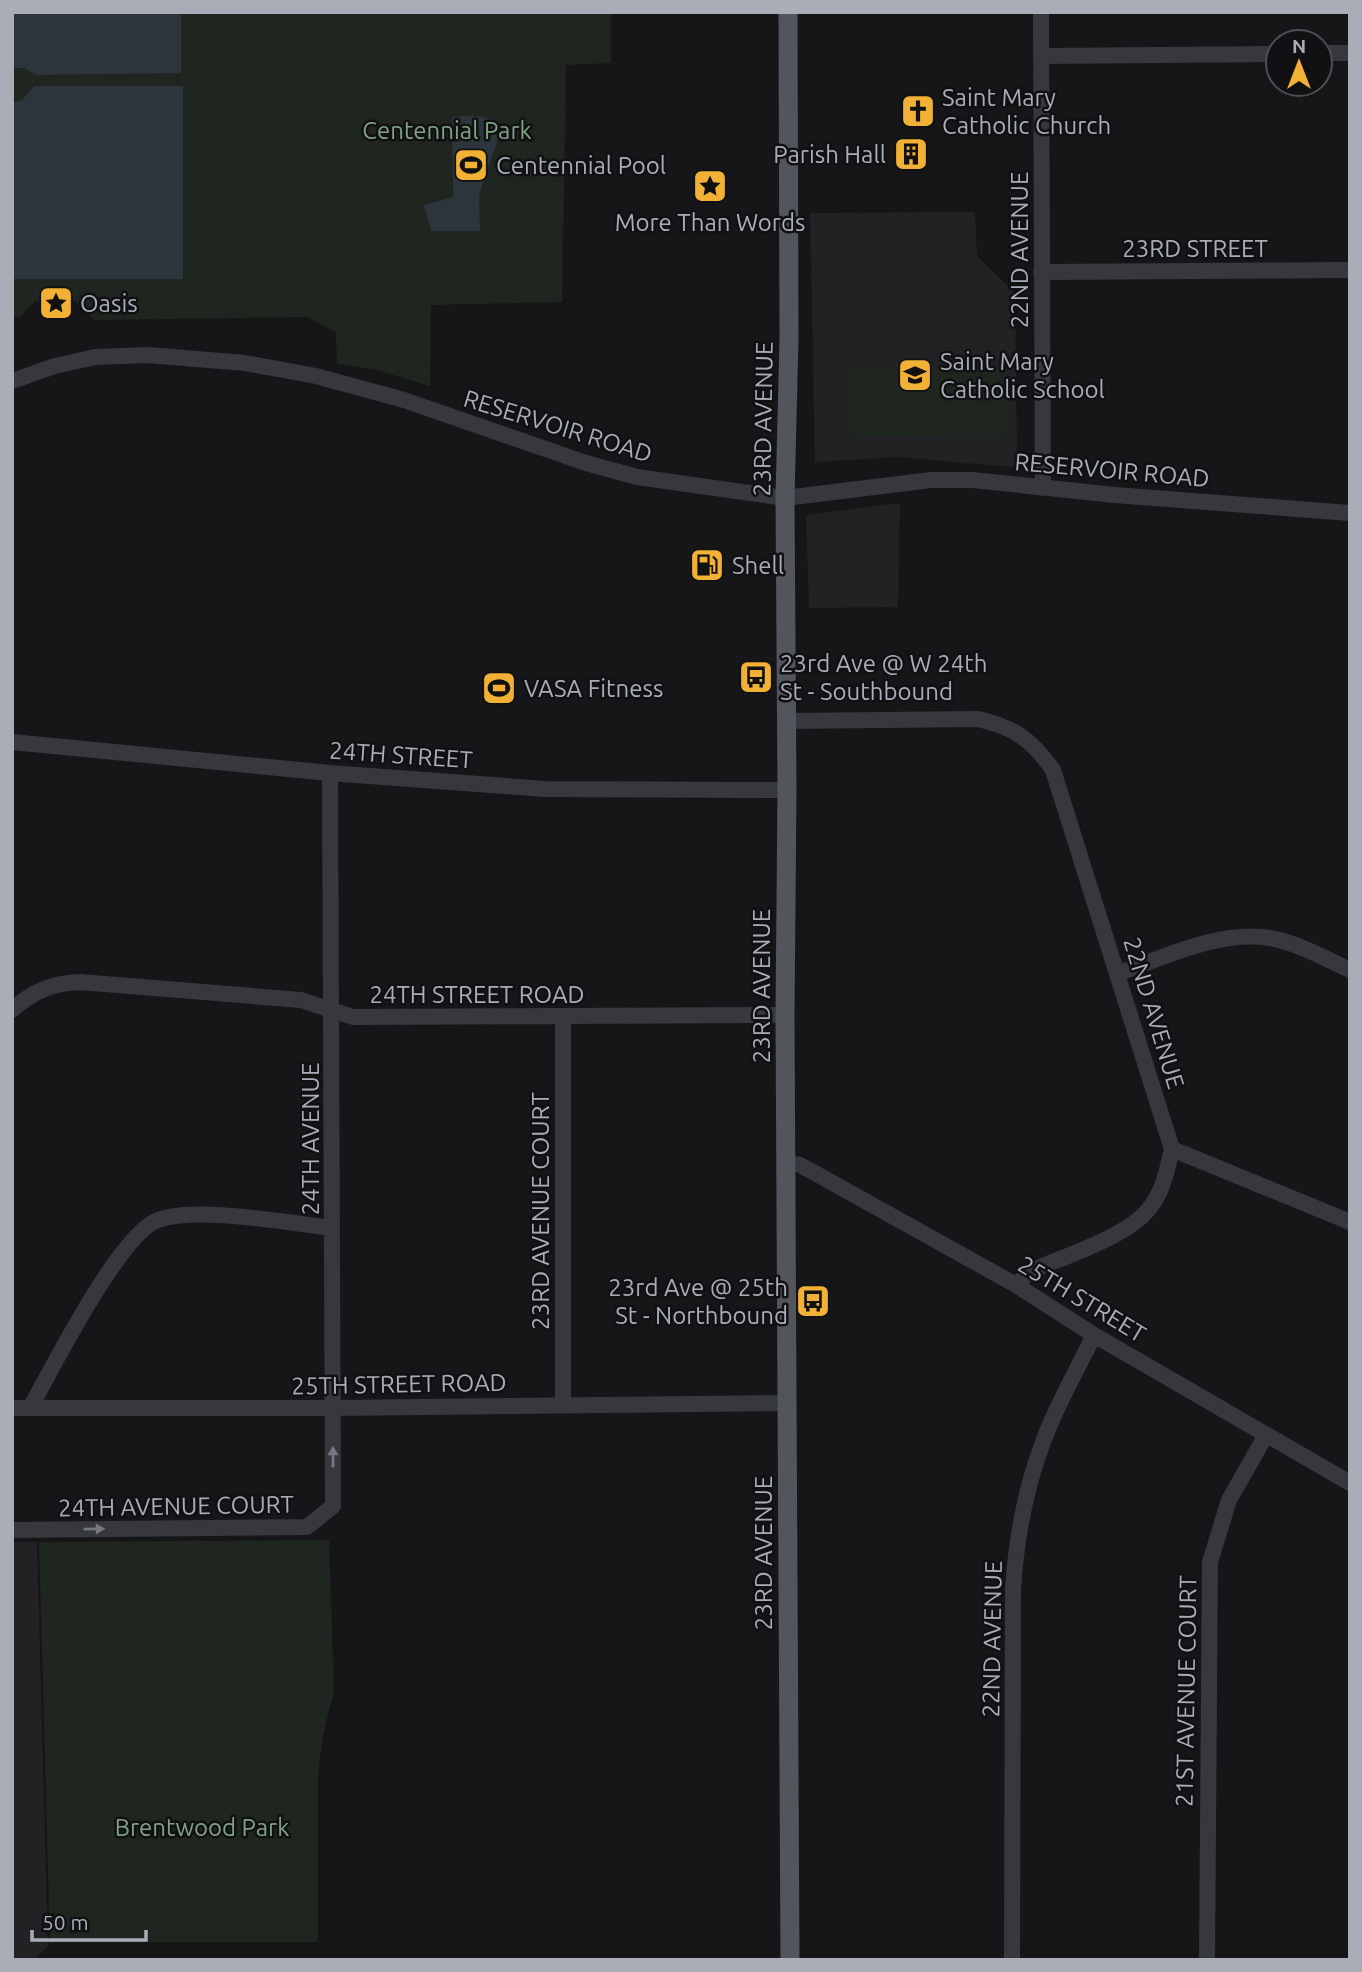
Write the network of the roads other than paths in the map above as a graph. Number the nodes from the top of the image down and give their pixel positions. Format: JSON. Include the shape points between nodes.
{"nodes":[{"id":1,"x":788,"y":12,"type":"edge"},
{"id":2,"x":1041,"y":12,"type":"edge"},
{"id":3,"x":1264,"y":54,"type":"edge"},
{"id":4,"x":1042,"y":56,"type":"junction"},
{"id":5,"x":1350,"y":270,"type":"edge"},
{"id":6,"x":1041,"y":272,"type":"junction"},
{"id":7,"x":12,"y":381,"type":"edge"},
{"id":8,"x":1043,"y":488,"type":"junction"},
{"id":9,"x":786,"y":498,"type":"junction"},
{"id":10,"x":1350,"y":513,"type":"edge"},
{"id":11,"x":787,"y":721,"type":"junction"},
{"id":12,"x":12,"y":742,"type":"edge"},
{"id":13,"x":330,"y":773,"type":"junction"},
{"id":14,"x":787,"y":790,"type":"junction"},
{"id":15,"x":1350,"y":970,"type":"edge"},
{"id":16,"x":1119,"y":973,"type":"junction"},
{"id":17,"x":332,"y":1009,"type":"junction"},
{"id":18,"x":12,"y":1010,"type":"edge"},
{"id":19,"x":785,"y":1015,"type":"junction"},
{"id":20,"x":563,"y":1017,"type":"junction"},
{"id":21,"x":1172,"y":1149,"type":"junction"},
{"id":22,"x":786,"y":1162,"type":"junction"},
{"id":23,"x":1350,"y":1222,"type":"edge"},
{"id":24,"x":332,"y":1228,"type":"junction"},
{"id":25,"x":1016,"y":1285,"type":"junction"},
{"id":26,"x":1094,"y":1335,"type":"junction"},
{"id":27,"x":787,"y":1404,"type":"junction"},
{"id":28,"x":564,"y":1405,"type":"junction"},
{"id":29,"x":12,"y":1408,"type":"edge"},
{"id":30,"x":30,"y":1408,"type":"junction"},
{"id":31,"x":333,"y":1408,"type":"junction"},
{"id":32,"x":1266,"y":1436,"type":"junction"},
{"id":33,"x":1350,"y":1483,"type":"edge"},
{"id":34,"x":333,"y":1506,"type":"joint"},
{"id":35,"x":12,"y":1530,"type":"edge"},
{"id":36,"x":790,"y":1960,"type":"edge"},
{"id":37,"x":1012,"y":1960,"type":"edge"},
{"id":38,"x":1207,"y":1960,"type":"edge"}],
"edges":[{"from":1,"to":9,"type":"main road","name":"23RD AVENUE"},
{"from":2,"to":4,"type":"street","name":"22ND AVENUE"},
{"from":3,"to":4,"type":"street"},
{"from":4,"to":6,"type":"street","name":"22ND AVENUE"},
{"from":5,"to":6,"type":"street","name":"23RD STREET"},
{"from":6,"to":8,"type":"street","name":"22ND AVENUE"},
{"from":7,"to":9,"type":"street","name":"RESERVOIR ROAD","via":[[95,357],[148,355],[245,363],[404,400],[637,477]]},
{"from":8,"to":9,"type":"street","name":"RESERVOIR ROAD","via":[[952,479]]},
{"from":8,"to":10,"type":"street","name":"RESERVOIR ROAD"},
{"from":9,"to":11,"type":"main road","name":"23RD AVENUE"},
{"from":11,"to":14,"type":"main road","name":"23RD AVENUE"},
{"from":11,"to":16,"type":"street","name":"22ND AVENUE","via":[[978,719],[1002,724],[1022,735],[1053,770]]},
{"from":12,"to":13,"type":"street","name":"24TH STREET"},
{"from":13,"to":14,"type":"street","name":"24TH STREET","via":[[545,789]]},
{"from":13,"to":17,"type":"street","name":"24TH AVENUE"},
{"from":14,"to":19,"type":"main road","name":"23RD AVENUE"},
{"from":15,"to":16,"type":"street","via":[[1301,947],[1242,936]]},
{"from":16,"to":21,"type":"street","name":"22ND AVENUE"},
{"from":17,"to":18,"type":"street","name":"24TH STREET ROAD","via":[[301,1000],[80,982],[48,986]]},
{"from":17,"to":20,"type":"street","name":"24TH STREET ROAD","via":[[353,1017]]},
{"from":17,"to":24,"type":"street","name":"24TH AVENUE"},
{"from":19,"to":20,"type":"street","name":"24TH STREET ROAD"},
{"from":19,"to":22,"type":"main road","name":"23RD AVENUE"},
{"from":20,"to":28,"type":"street","name":"23RD AVENUE COURT"},
{"from":21,"to":23,"type":"street"},
{"from":21,"to":25,"type":"street","via":[[1166,1175],[1147,1211],[1093,1246],[1030,1270]]},
{"from":22,"to":25,"type":"street","name":"25TH STREET"},
{"from":22,"to":27,"type":"main road","name":"23RD AVENUE"},
{"from":24,"to":30,"type":"street","via":[[201,1215],[154,1221],[116,1260]]},
{"from":24,"to":31,"type":"street","name":"24TH AVENUE"},
{"from":25,"to":26,"type":"street","name":"25TH STREET"},
{"from":26,"to":32,"type":"street","name":"25TH STREET"},
{"from":26,"to":37,"type":"street","name":"22ND AVENUE","via":[[1043,1441],[1015,1556]]},
{"from":27,"to":28,"type":"street","name":"25TH STREET ROAD"},
{"from":27,"to":36,"type":"main road","name":"23RD AVENUE"},
{"from":28,"to":31,"type":"street","name":"25TH STREET ROAD"},
{"from":29,"to":30,"type":"street","name":"25TH STREET ROAD"},
{"from":30,"to":31,"type":"street","name":"25TH STREET ROAD"},
{"from":34,"to":31,"type":"street","name":"24TH AVENUE","one_way":true},
{"from":32,"to":33,"type":"street","name":"25TH STREET"},
{"from":32,"to":38,"type":"street","name":"21ST AVENUE COURT","via":[[1229,1500],[1210,1562]]},
{"from":35,"to":34,"type":"street","name":"24TH AVENUE COURT","one_way":true,"via":[[307,1527]]}]}
